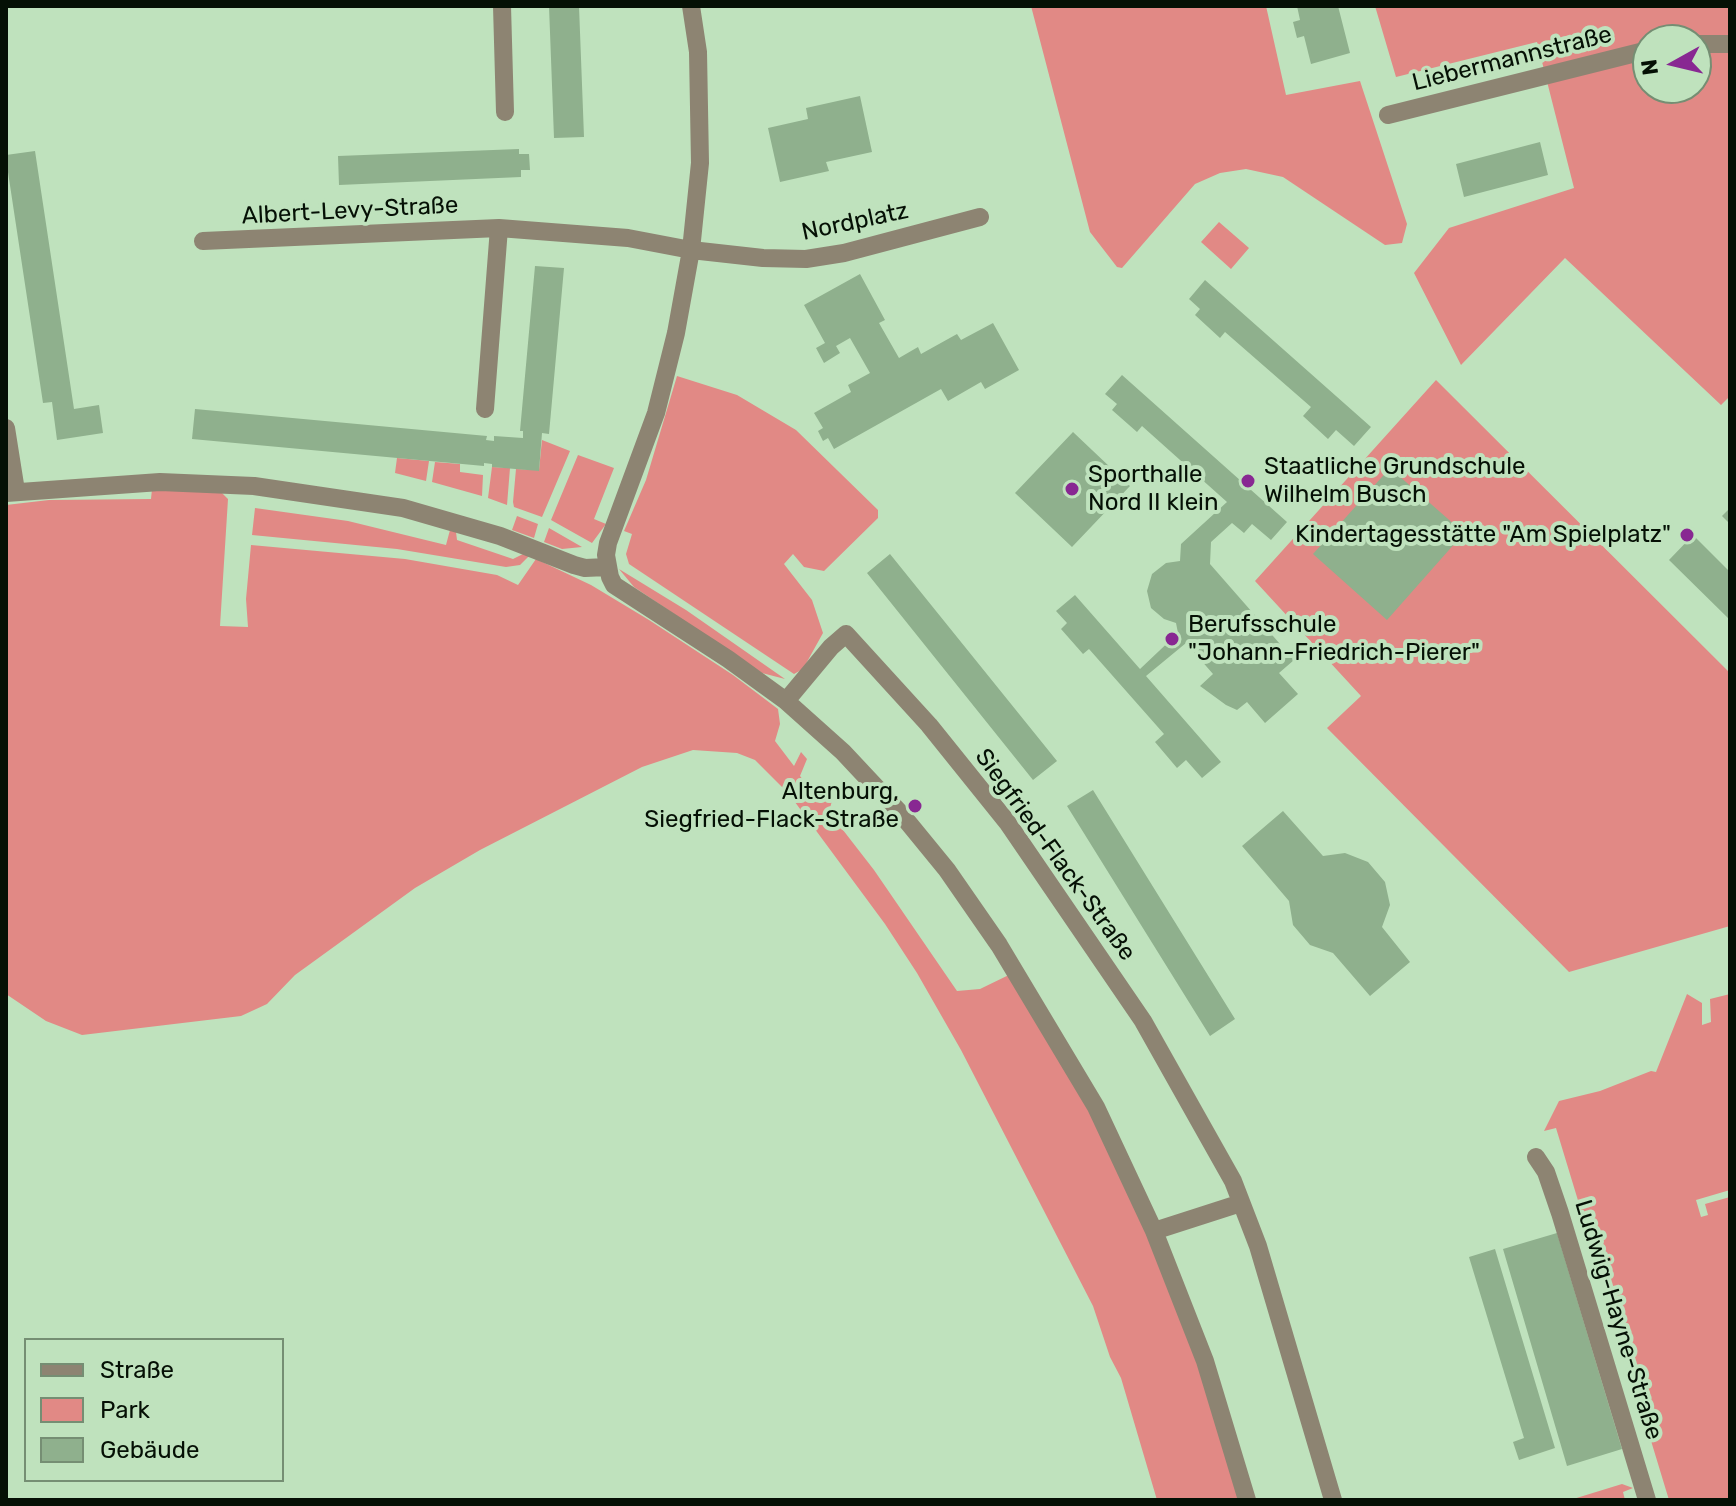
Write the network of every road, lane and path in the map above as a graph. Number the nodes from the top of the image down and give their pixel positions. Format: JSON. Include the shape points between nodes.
{"nodes":[{"id":1,"x":502,"y":6,"type":"edge"},
{"id":2,"x":691,"y":6,"type":"edge"},
{"id":3,"x":1632,"y":54,"type":"edge"},
{"id":4,"x":505,"y":112,"type":"dead end"},
{"id":5,"x":1388,"y":115,"type":"dead end"},
{"id":6,"x":980,"y":217,"type":"dead end"},
{"id":7,"x":499,"y":228,"type":"junction"},
{"id":8,"x":203,"y":241,"type":"dead end"},
{"id":9,"x":691,"y":250,"type":"junction"},
{"id":10,"x":485,"y":409,"type":"dead end"},
{"id":11,"x":6,"y":428,"type":"edge"},
{"id":12,"x":11,"y":492,"type":"edge"},
{"id":13,"x":607,"y":567,"type":"junction"},
{"id":14,"x":786,"y":701,"type":"junction"},
{"id":15,"x":1536,"y":1157,"type":"dead end"},
{"id":16,"x":1241,"y":1203,"type":"junction"},
{"id":17,"x":1154,"y":1231,"type":"junction"},
{"id":18,"x":1247,"y":1500,"type":"edge"},
{"id":19,"x":1333,"y":1500,"type":"edge"},
{"id":20,"x":1647,"y":1500,"type":"edge"}],
"edges":[{"from":1,"to":4,"type":"street"},
{"from":2,"to":9,"type":"street","via":[[698,52],[700,163]]},
{"from":3,"to":5,"type":"street","name":"Liebermannstraße"},
{"from":6,"to":9,"type":"street","name":"Nordplatz","via":[[806,259]]},
{"from":7,"to":8,"type":"street","name":"Albert-Levy-Straße"},
{"from":7,"to":9,"type":"street","name":"Albert-Levy-Straße","via":[[628,238]]},
{"from":7,"to":10,"type":"street"},
{"from":9,"to":13,"type":"street","via":[[668,371],[608,543]]},
{"from":11,"to":12,"type":"street"},
{"from":12,"to":13,"type":"street","via":[[160,482],[298,491],[403,508],[585,568]]},
{"from":13,"to":14,"type":"street","via":[[614,585]]},
{"from":14,"to":16,"type":"street","name":"Siegfried-Flack-Straße","via":[[846,634],[872,660],[1007,822],[1143,1021]]},
{"from":14,"to":17,"type":"street","via":[[867,776],[947,870],[999,945],[1096,1107]]},
{"from":15,"to":20,"type":"street","name":"Ludwig-Hayne-Straße","via":[[1557,1201]]},
{"from":16,"to":17,"type":"street"},
{"from":16,"to":19,"type":"street","name":"Siegfried-Flack-Straße"},
{"from":17,"to":18,"type":"street","via":[[1205,1361]]}]}
